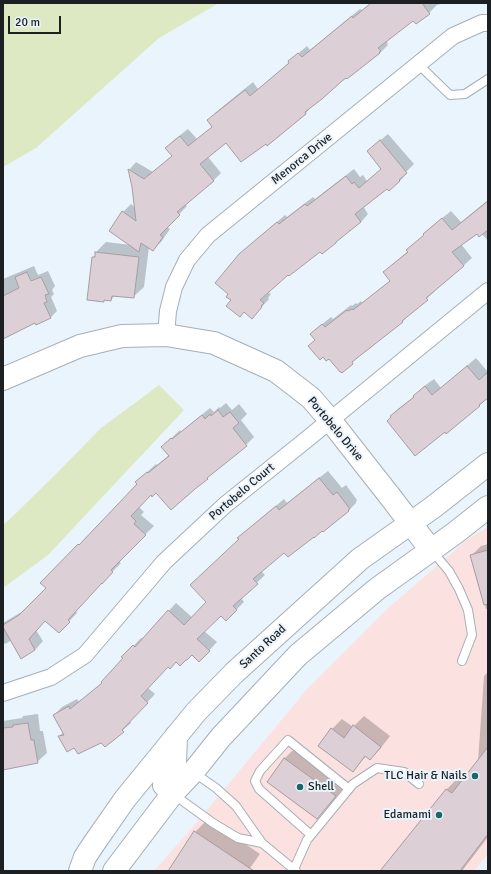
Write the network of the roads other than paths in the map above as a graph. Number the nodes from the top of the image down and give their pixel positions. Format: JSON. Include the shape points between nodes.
{"nodes":[{"id":1,"x":488,"y":23,"type":"edge"},
{"id":2,"x":418,"y":64,"type":"junction"},
{"id":3,"x":488,"y":79,"type":"edge"},
{"id":4,"x":488,"y":291,"type":"edge"},
{"id":5,"x":166,"y":335,"type":"junction"},
{"id":6,"x":3,"y":379,"type":"edge"},
{"id":7,"x":330,"y":420,"type":"junction"},
{"id":8,"x":488,"y":464,"type":"edge"},
{"id":9,"x":488,"y":507,"type":"edge"},
{"id":10,"x":411,"y":523,"type":"junction"},
{"id":11,"x":431,"y":550,"type":"junction"},
{"id":12,"x":462,"y":661,"type":"dead end"},
{"id":13,"x":3,"y":693,"type":"edge"},
{"id":14,"x":176,"y":736,"type":"junction"},
{"id":15,"x":193,"y":772,"type":"junction"},
{"id":16,"x":418,"y":784,"type":"dead end"},
{"id":17,"x":349,"y":789,"type":"junction"},
{"id":18,"x":173,"y":793,"type":"junction"},
{"id":19,"x":311,"y":835,"type":"junction"},
{"id":20,"x":262,"y":843,"type":"junction"},
{"id":21,"x":295,"y":870,"type":"edge"},
{"id":22,"x":80,"y":871,"type":"edge"},
{"id":23,"x":114,"y":871,"type":"edge"}],
"edges":[{"from":1,"to":2,"type":"street","name":"Menorca Drive","via":[[453,36]]},
{"from":2,"to":3,"type":"lane","via":[[450,96],[465,94]]},
{"from":2,"to":5,"type":"street","name":"Menorca Drive","via":[[208,235],[187,260],[174,287]]},
{"from":4,"to":7,"type":"street","name":"Portobelo Court"},
{"from":5,"to":6,"type":"main road","name":"Portobelo Drive","via":[[122,336],[80,346]]},
{"from":5,"to":7,"type":"main road","name":"Portobelo Drive","via":[[214,343],[276,371],[311,398]]},
{"from":7,"to":10,"type":"main road","name":"Portobelo Drive"},
{"from":7,"to":13,"type":"street","name":"Portobelo Court","via":[[225,505],[164,562],[85,655],[51,677]]},
{"from":8,"to":10,"type":"main road","name":"Santo Road"},
{"from":9,"to":11,"type":"main road"},
{"from":10,"to":11,"type":"main road","name":"Portobelo Drive"},
{"from":10,"to":14,"type":"main road","name":"Santo Road","via":[[360,560],[293,619],[234,673]]},
{"from":11,"to":12,"type":"lane","via":[[449,571],[468,610],[472,635]]},
{"from":11,"to":15,"type":"main road","via":[[377,589],[298,655],[221,736]]},
{"from":14,"to":18,"type":"main road","via":[[175,763],[165,774],[164,785]]},
{"from":14,"to":22,"type":"main road","name":"Santo Road","via":[[95,842]]},
{"from":15,"to":18,"type":"main road"},
{"from":15,"to":20,"type":"lane","via":[[236,806]]},
{"from":16,"to":17,"type":"lane","via":[[404,772],[377,768]]},
{"from":17,"to":19,"type":"lane"},
{"from":17,"to":19,"type":"lane","via":[[288,740],[260,771],[255,781],[259,789]]},
{"from":18,"to":20,"type":"lane","via":[[238,838]]},
{"from":18,"to":23,"type":"main road"},
{"from":19,"to":21,"type":"lane"},
{"from":20,"to":21,"type":"lane"}]}
